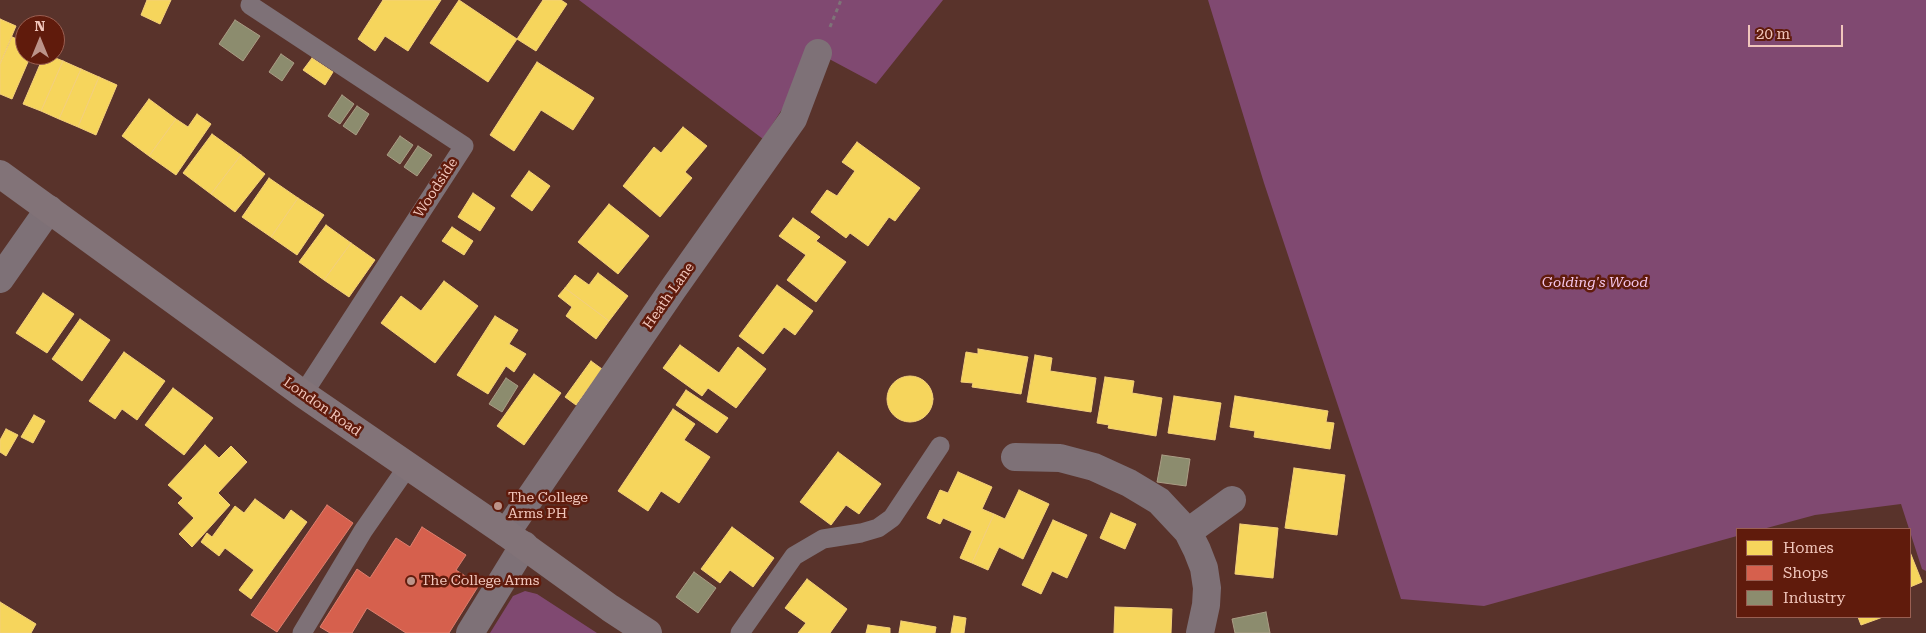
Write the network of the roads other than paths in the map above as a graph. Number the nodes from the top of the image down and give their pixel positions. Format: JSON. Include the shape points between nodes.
{"nodes":[{"id":1,"x":250,"y":5,"type":"dead end"},
{"id":2,"x":818,"y":53,"type":"dead end"},
{"id":3,"x":0,"y":174,"type":"edge"},
{"id":4,"x":49,"y":209,"type":"junction"},
{"id":5,"x":0,"y":279,"type":"edge"},
{"id":6,"x":302,"y":394,"type":"junction"},
{"id":7,"x":940,"y":446,"type":"dead end"},
{"id":8,"x":1015,"y":457,"type":"dead end"},
{"id":9,"x":408,"y":466,"type":"junction"},
{"id":10,"x":1232,"y":500,"type":"dead end"},
{"id":11,"x":1188,"y":532,"type":"junction"},
{"id":12,"x":515,"y":539,"type":"junction"},
{"id":13,"x":302,"y":633,"type":"edge"},
{"id":14,"x":470,"y":633,"type":"edge"},
{"id":15,"x":648,"y":633,"type":"edge"},
{"id":16,"x":740,"y":633,"type":"edge"},
{"id":17,"x":1200,"y":633,"type":"edge"}],
"edges":[{"from":1,"to":6,"type":"lane","name":"Woodside","via":[[464,146]]},
{"from":2,"to":12,"type":"street","name":"Heath Lane","via":[[792,119],[673,289]]},
{"from":3,"to":4,"type":"main road","name":"London Road"},
{"from":4,"to":5,"type":"street"},
{"from":4,"to":6,"type":"main road","name":"London Road"},
{"from":6,"to":9,"type":"main road","name":"London Road"},
{"from":7,"to":16,"type":"lane","via":[[892,518],[878,528],[823,539],[794,556]]},
{"from":8,"to":11,"type":"street","via":[[1060,458],[1094,467],[1159,501]]},
{"from":9,"to":12,"type":"main road","name":"London Road"},
{"from":9,"to":13,"type":"lane","via":[[363,531]]},
{"from":10,"to":11,"type":"street"},
{"from":11,"to":17,"type":"street","via":[[1204,568],[1207,588]]},
{"from":12,"to":14,"type":"street","name":"Heath Lane"},
{"from":12,"to":15,"type":"main road","name":"London Road"}]}
